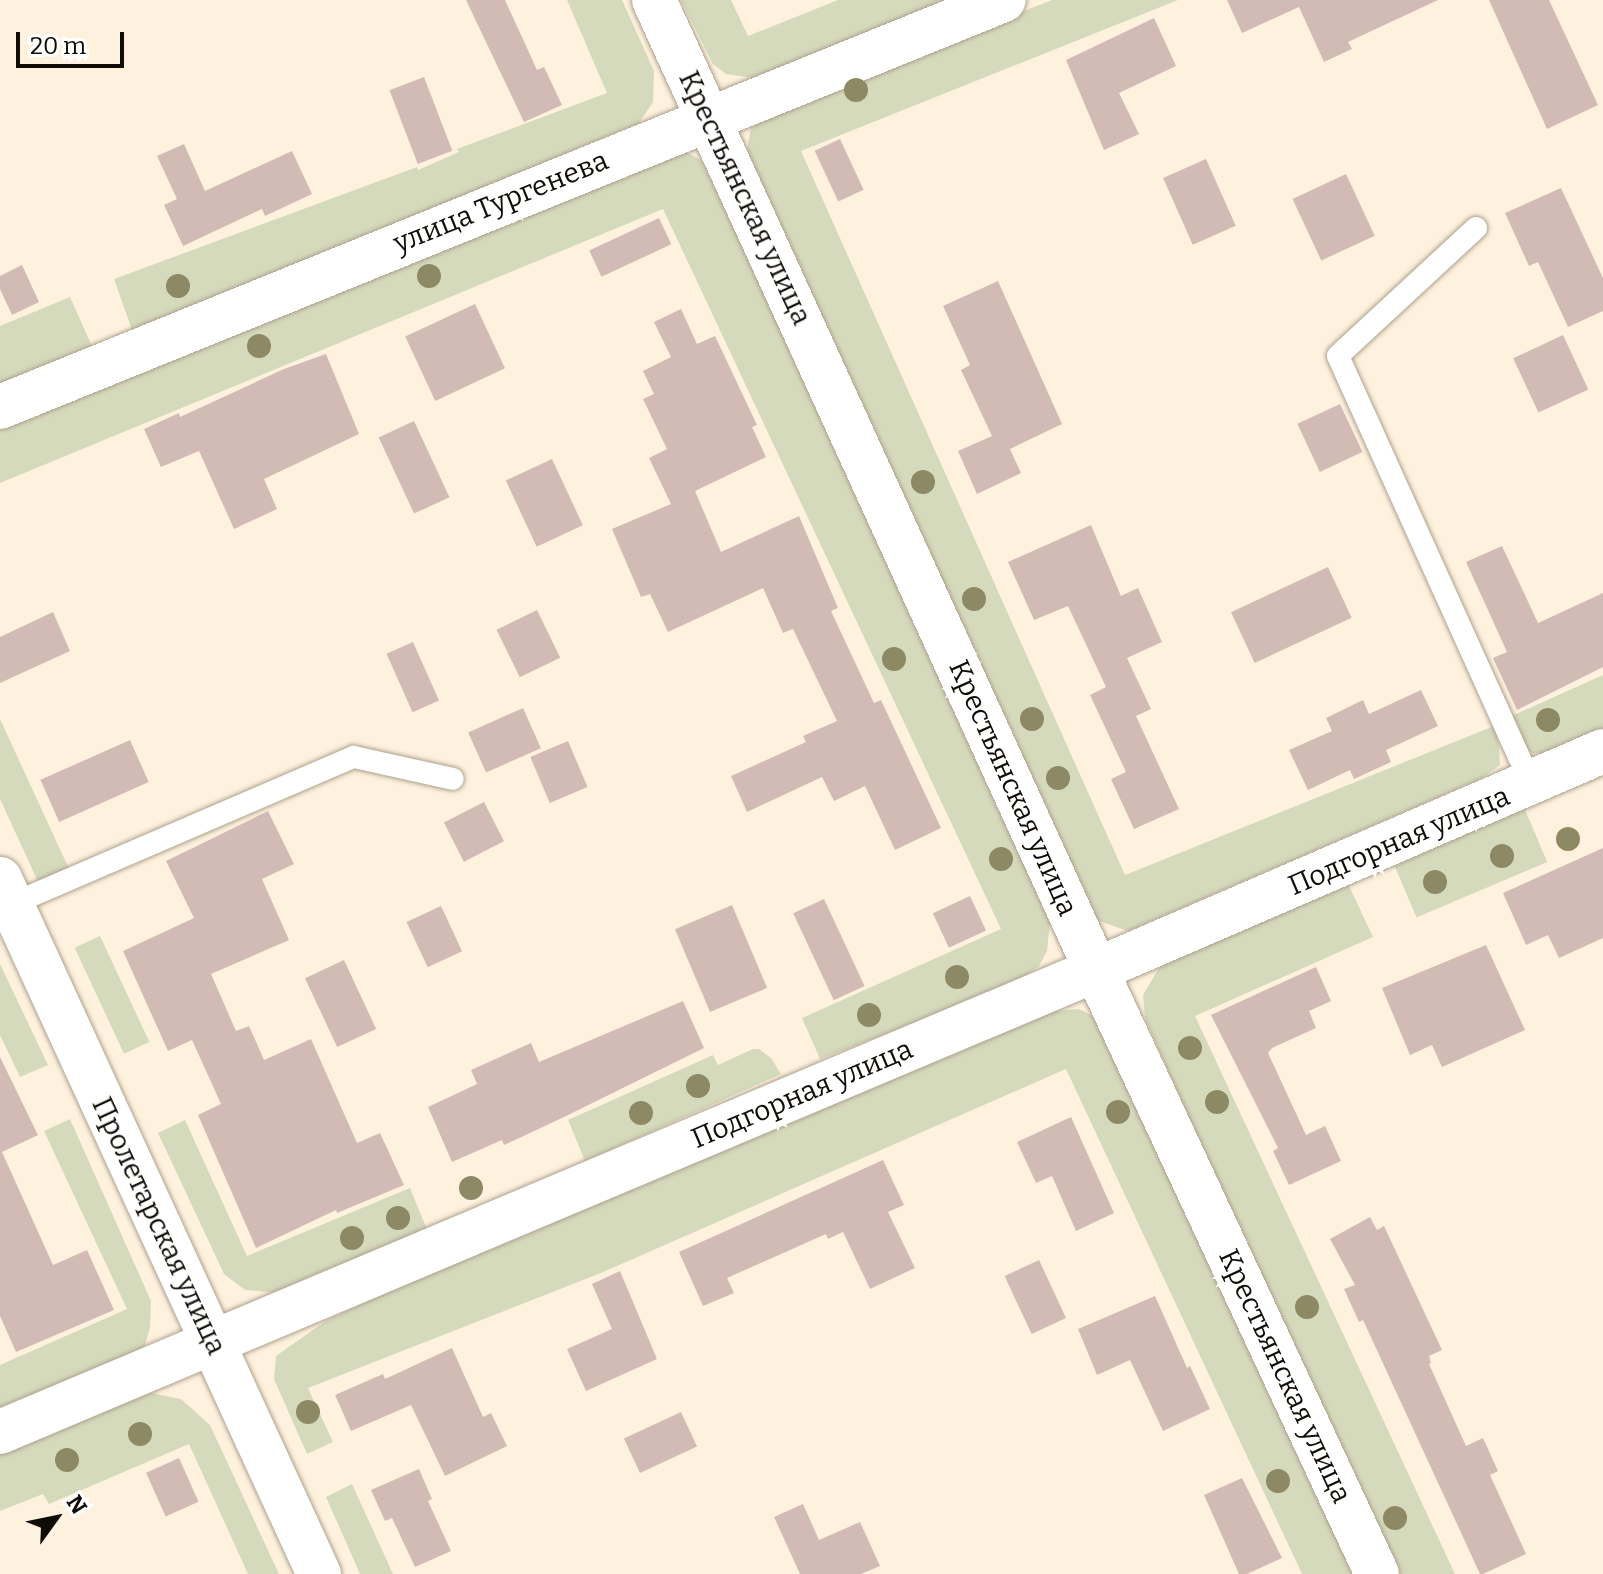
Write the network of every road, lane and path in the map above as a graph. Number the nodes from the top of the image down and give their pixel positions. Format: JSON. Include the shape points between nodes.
{"nodes":[{"id":1,"x":654,"y":0,"type":"edge"},
{"id":2,"x":1004,"y":0,"type":"edge"},
{"id":3,"x":709,"y":117,"type":"junction"},
{"id":4,"x":1476,"y":228,"type":"dead end"},
{"id":5,"x":0,"y":407,"type":"edge"},
{"id":6,"x":1603,"y":751,"type":"edge"},
{"id":7,"x":453,"y":779,"type":"dead end"},
{"id":8,"x":1531,"y":784,"type":"junction"},
{"id":9,"x":6,"y":891,"type":"edge"},
{"id":10,"x":1096,"y":970,"type":"junction"},
{"id":11,"x":213,"y":1342,"type":"junction"},
{"id":12,"x":0,"y":1432,"type":"edge"},
{"id":13,"x":319,"y":1574,"type":"edge"},
{"id":14,"x":1377,"y":1574,"type":"edge"}],
"edges":[{"from":1,"to":3,"type":"street","name":"Крестьянская улица"},
{"from":2,"to":3,"type":"street","name":"улица Тургенева"},
{"from":3,"to":5,"type":"street","name":"улица Тургенева"},
{"from":3,"to":10,"type":"street","name":"Крестьянская улица"},
{"from":4,"to":8,"type":"lane","via":[[1338,356]]},
{"from":6,"to":8,"type":"street","name":"Подгорная улица"},
{"from":7,"to":9,"type":"lane","via":[[354,757]]},
{"from":8,"to":10,"type":"street","name":"Подгорная улица"},
{"from":9,"to":11,"type":"street","name":"Пролетарская улица"},
{"from":10,"to":11,"type":"street","name":"Подгорная улица"},
{"from":10,"to":14,"type":"street","name":"Крестьянская улица"},
{"from":11,"to":12,"type":"street","name":"Подгорная улица"},
{"from":11,"to":13,"type":"street","name":"Пролетарская улица"}]}
